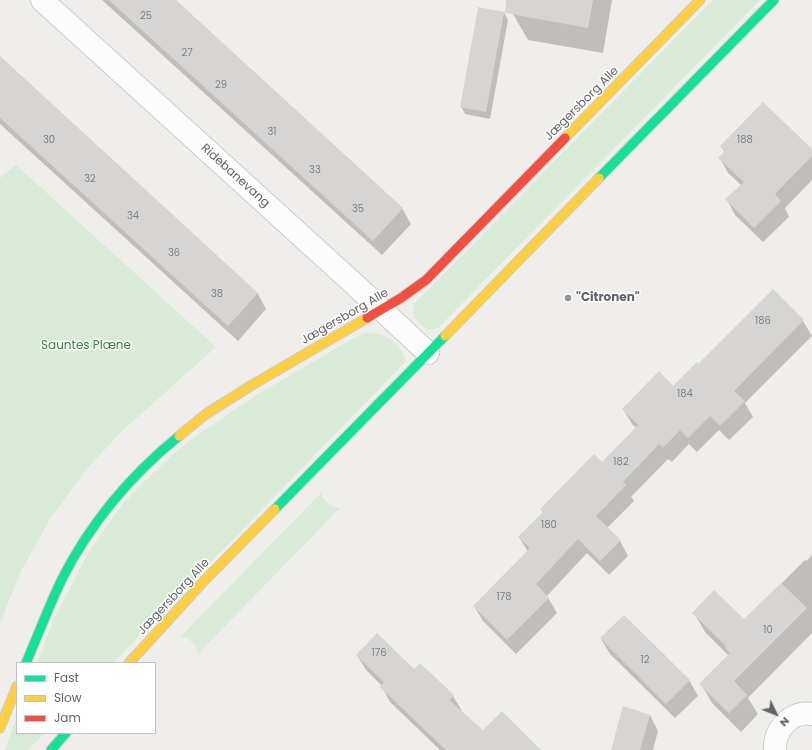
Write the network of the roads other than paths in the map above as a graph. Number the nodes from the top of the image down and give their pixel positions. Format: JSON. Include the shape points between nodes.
{"nodes":[{"id":1,"x":42,"y":0,"type":"edge"},
{"id":2,"x":700,"y":0,"type":"edge"},
{"id":3,"x":774,"y":0,"type":"edge"},
{"id":4,"x":382,"y":309,"type":"junction"},
{"id":5,"x":428,"y":353,"type":"junction"},
{"id":6,"x":26,"y":662,"type":"edge"},
{"id":7,"x":131,"y":662,"type":"edge"},
{"id":8,"x":16,"y":688,"type":"edge"},
{"id":9,"x":812,"y":714,"type":"edge"},
{"id":10,"x":0,"y":728,"type":"edge"},
{"id":11,"x":65,"y":734,"type":"edge"},
{"id":12,"x":50,"y":750,"type":"edge"},
{"id":13,"x":775,"y":750,"type":"edge"}],
"edges":[{"from":1,"to":4,"type":"street","name":"Ridebanevang"},
{"from":2,"to":4,"type":"street","name":"Jægersborg Alle","via":[[426,280]]},
{"from":3,"to":5,"type":"street","name":"Jægersborg Alle"},
{"from":4,"to":5,"type":"street","name":"Ridebanevang"},
{"from":4,"to":6,"type":"street","name":"Jægersborg Alle","via":[[206,414],[170,443],[138,474],[108,506],[84,541],[48,609]]},
{"from":5,"to":7,"type":"street","name":"Jægersborg Alle","via":[[205,580]]},
{"from":8,"to":10,"type":"street"},
{"from":9,"to":13,"type":"street","via":[[801,714],[786,722],[780,728]]},
{"from":11,"to":12,"type":"street"}]}
